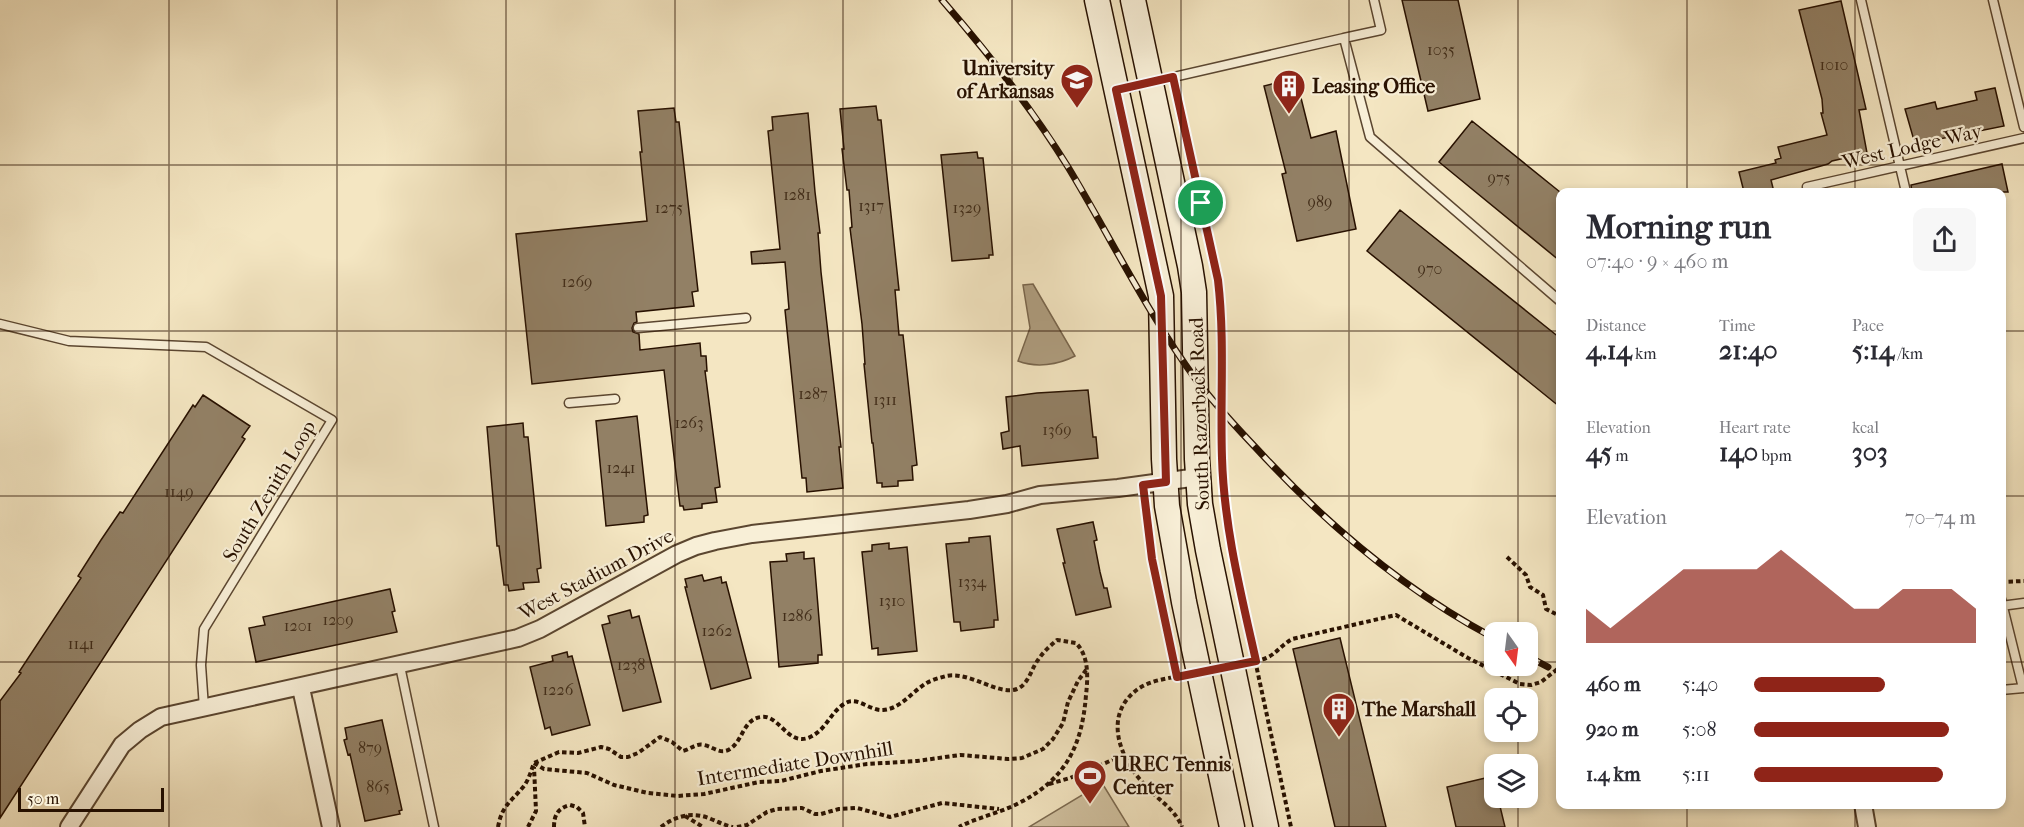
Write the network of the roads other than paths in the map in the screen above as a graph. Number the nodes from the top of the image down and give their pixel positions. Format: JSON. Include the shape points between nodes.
{"nodes":[{"id":1,"x":1096,"y":0,"type":"edge"},
{"id":2,"x":1133,"y":0,"type":"edge"},
{"id":3,"x":1374,"y":0,"type":"edge"},
{"id":4,"x":1861,"y":0,"type":"edge"},
{"id":5,"x":1994,"y":0,"type":"edge"},
{"id":6,"x":1344,"y":38,"type":"junction"},
{"id":7,"x":1151,"y":82,"type":"junction"},
{"id":8,"x":1116,"y":90,"type":"junction"},
{"id":9,"x":2024,"y":127,"type":"edge"},
{"id":10,"x":2024,"y":138,"type":"edge"},
{"id":11,"x":1900,"y":166,"type":"junction"},
{"id":12,"x":1815,"y":188,"type":"edge"},
{"id":13,"x":1905,"y":188,"type":"edge"},
{"id":14,"x":1556,"y":298,"type":"edge"},
{"id":15,"x":746,"y":318,"type":"dead end"},
{"id":16,"x":0,"y":324,"type":"edge"},
{"id":17,"x":638,"y":328,"type":"dead end"},
{"id":18,"x":615,"y":399,"type":"dead end"},
{"id":19,"x":569,"y":403,"type":"dead end"},
{"id":20,"x":1198,"y":477,"type":"junction"},
{"id":21,"x":1166,"y":482,"type":"junction"},
{"id":22,"x":2024,"y":603,"type":"edge"},
{"id":23,"x":2006,"y":604,"type":"edge"},
{"id":24,"x":2006,"y":620,"type":"edge"},
{"id":25,"x":400,"y":666,"type":"junction"},
{"id":26,"x":301,"y":688,"type":"junction"},
{"id":27,"x":2023,"y":688,"type":"edge"},
{"id":28,"x":2006,"y":690,"type":"edge"},
{"id":29,"x":204,"y":708,"type":"junction"},
{"id":30,"x":1864,"y":809,"type":"edge"},
{"id":31,"x":69,"y":827,"type":"edge"},
{"id":32,"x":331,"y":827,"type":"edge"},
{"id":33,"x":434,"y":827,"type":"edge"},
{"id":34,"x":1232,"y":827,"type":"edge"},
{"id":35,"x":1266,"y":827,"type":"edge"},
{"id":36,"x":1867,"y":827,"type":"edge"}],
"edges":[{"from":1,"to":8,"type":"main road","name":"South Razorback Road"},
{"from":2,"to":7,"type":"main road","name":"South Razorback Road"},
{"from":3,"to":6,"type":"lane","via":[[1381,30]]},
{"from":4,"to":11,"type":"lane"},
{"from":5,"to":9,"type":"lane"},
{"from":6,"to":7,"type":"lane"},
{"from":6,"to":14,"type":"lane","via":[[1370,137]]},
{"from":7,"to":8,"type":"lane"},
{"from":7,"to":20,"type":"main road","name":"South Razorback Road","via":[[1194,292]]},
{"from":8,"to":21,"type":"main road","name":"South Razorback Road","via":[[1161,296]]},
{"from":10,"to":11,"type":"lane","name":"West Lodge Way"},
{"from":11,"to":12,"type":"lane","name":"West Lodge Way"},
{"from":11,"to":13,"type":"lane"},
{"from":15,"to":17,"type":"lane"},
{"from":16,"to":29,"type":"lane","name":"South Zenith Loop","via":[[69,341],[206,346],[332,420],[204,628]]},
{"from":18,"to":19,"type":"lane"},
{"from":20,"to":21,"type":"street","name":"West Stadium Drive"},
{"from":20,"to":35,"type":"main road","name":"South Razorback Road","via":[[1208,550],[1244,663]]},
{"from":21,"to":25,"type":"street","name":"West Stadium Drive","via":[[1040,495],[969,510],[716,541],[677,554],[518,638]]},
{"from":21,"to":34,"type":"main road","name":"South Razorback Road","via":[[1188,675]]},
{"from":22,"to":23,"type":"lane"},
{"from":24,"to":27,"type":"lane"},
{"from":25,"to":26,"type":"street","name":"West Stadium Drive"},
{"from":25,"to":33,"type":"lane"},
{"from":26,"to":29,"type":"street","name":"West Stadium Drive"},
{"from":26,"to":32,"type":"street"},
{"from":27,"to":28,"type":"lane"},
{"from":29,"to":31,"type":"street","name":"West Stadium Drive","via":[[161,717],[122,745]]},
{"from":30,"to":36,"type":"street"}]}
